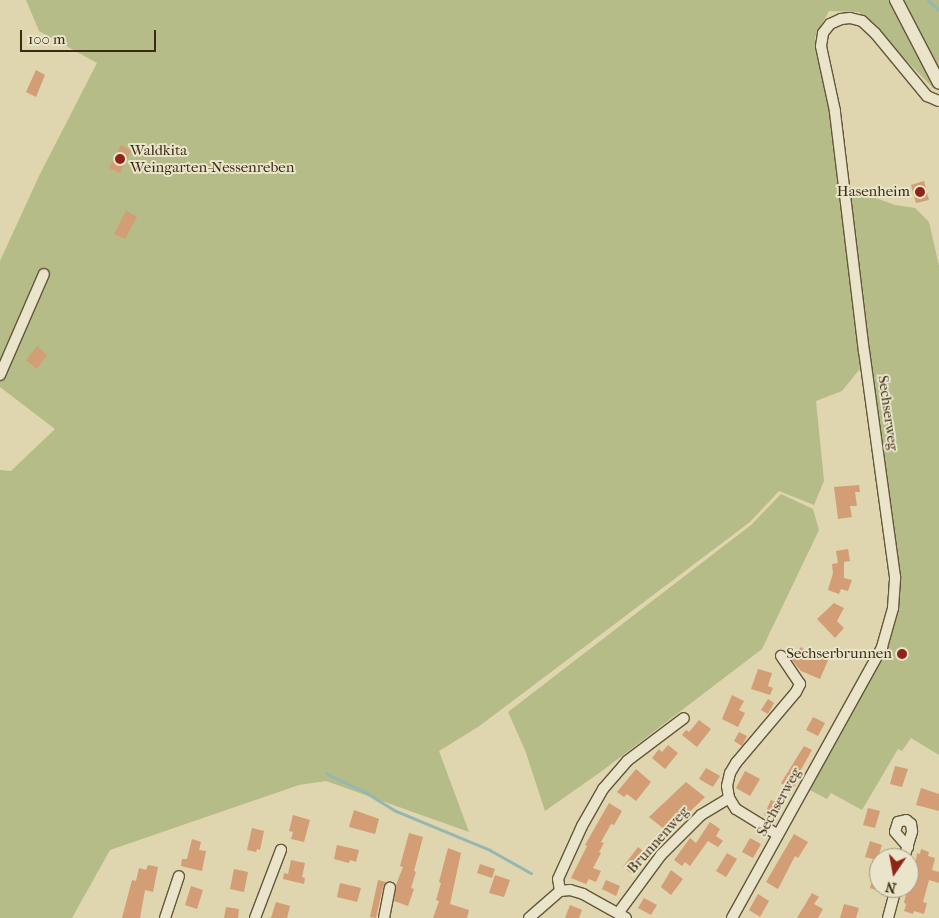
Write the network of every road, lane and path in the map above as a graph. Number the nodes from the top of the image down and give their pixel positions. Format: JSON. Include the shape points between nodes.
{"nodes":[{"id":1,"x":896,"y":0,"type":"edge"},
{"id":2,"x":939,"y":83,"type":"edge"},
{"id":3,"x":939,"y":101,"type":"edge"},
{"id":4,"x":44,"y":274,"type":"dead end"},
{"id":5,"x":0,"y":375,"type":"edge"},
{"id":6,"x":781,"y":656,"type":"dead end"},
{"id":7,"x":684,"y":718,"type":"dead end"},
{"id":8,"x":729,"y":798,"type":"junction"},
{"id":9,"x":778,"y":834,"type":"junction"},
{"id":10,"x":281,"y":850,"type":"dead end"},
{"id":11,"x":179,"y":876,"type":"dead end"},
{"id":12,"x":390,"y":888,"type":"dead end"},
{"id":13,"x":560,"y":890,"type":"junction"},
{"id":14,"x":893,"y":898,"type":"edge"},
{"id":15,"x":623,"y":915,"type":"edge"},
{"id":16,"x":165,"y":918,"type":"edge"},
{"id":17,"x":255,"y":918,"type":"edge"},
{"id":18,"x":384,"y":918,"type":"edge"},
{"id":19,"x":529,"y":918,"type":"edge"},
{"id":20,"x":732,"y":918,"type":"edge"},
{"id":21,"x":888,"y":918,"type":"edge"}],
"edges":[{"from":1,"to":2,"type":"street"},
{"from":3,"to":9,"type":"street","name":"Sechserweg","via":[[927,96],[875,33],[862,22],[841,19],[830,24],[823,33],[821,46],[835,110],[895,577],[893,608],[882,647]]},
{"from":4,"to":5,"type":"street"},
{"from":6,"to":8,"type":"street","via":[[800,684],[736,763],[727,786]]},
{"from":7,"to":13,"type":"street","via":[[627,760],[603,789],[558,879]]},
{"from":8,"to":9,"type":"street","via":[[736,808]]},
{"from":8,"to":15,"type":"street","name":"Brunnenweg","via":[[701,815],[661,855]]},
{"from":9,"to":20,"type":"street","name":"Sechserweg"},
{"from":10,"to":17,"type":"street"},
{"from":11,"to":16,"type":"street"},
{"from":12,"to":18,"type":"street"},
{"from":13,"to":15,"type":"street","via":[[583,894]]},
{"from":13,"to":19,"type":"street"},
{"from":14,"to":21,"type":"street"}]}
